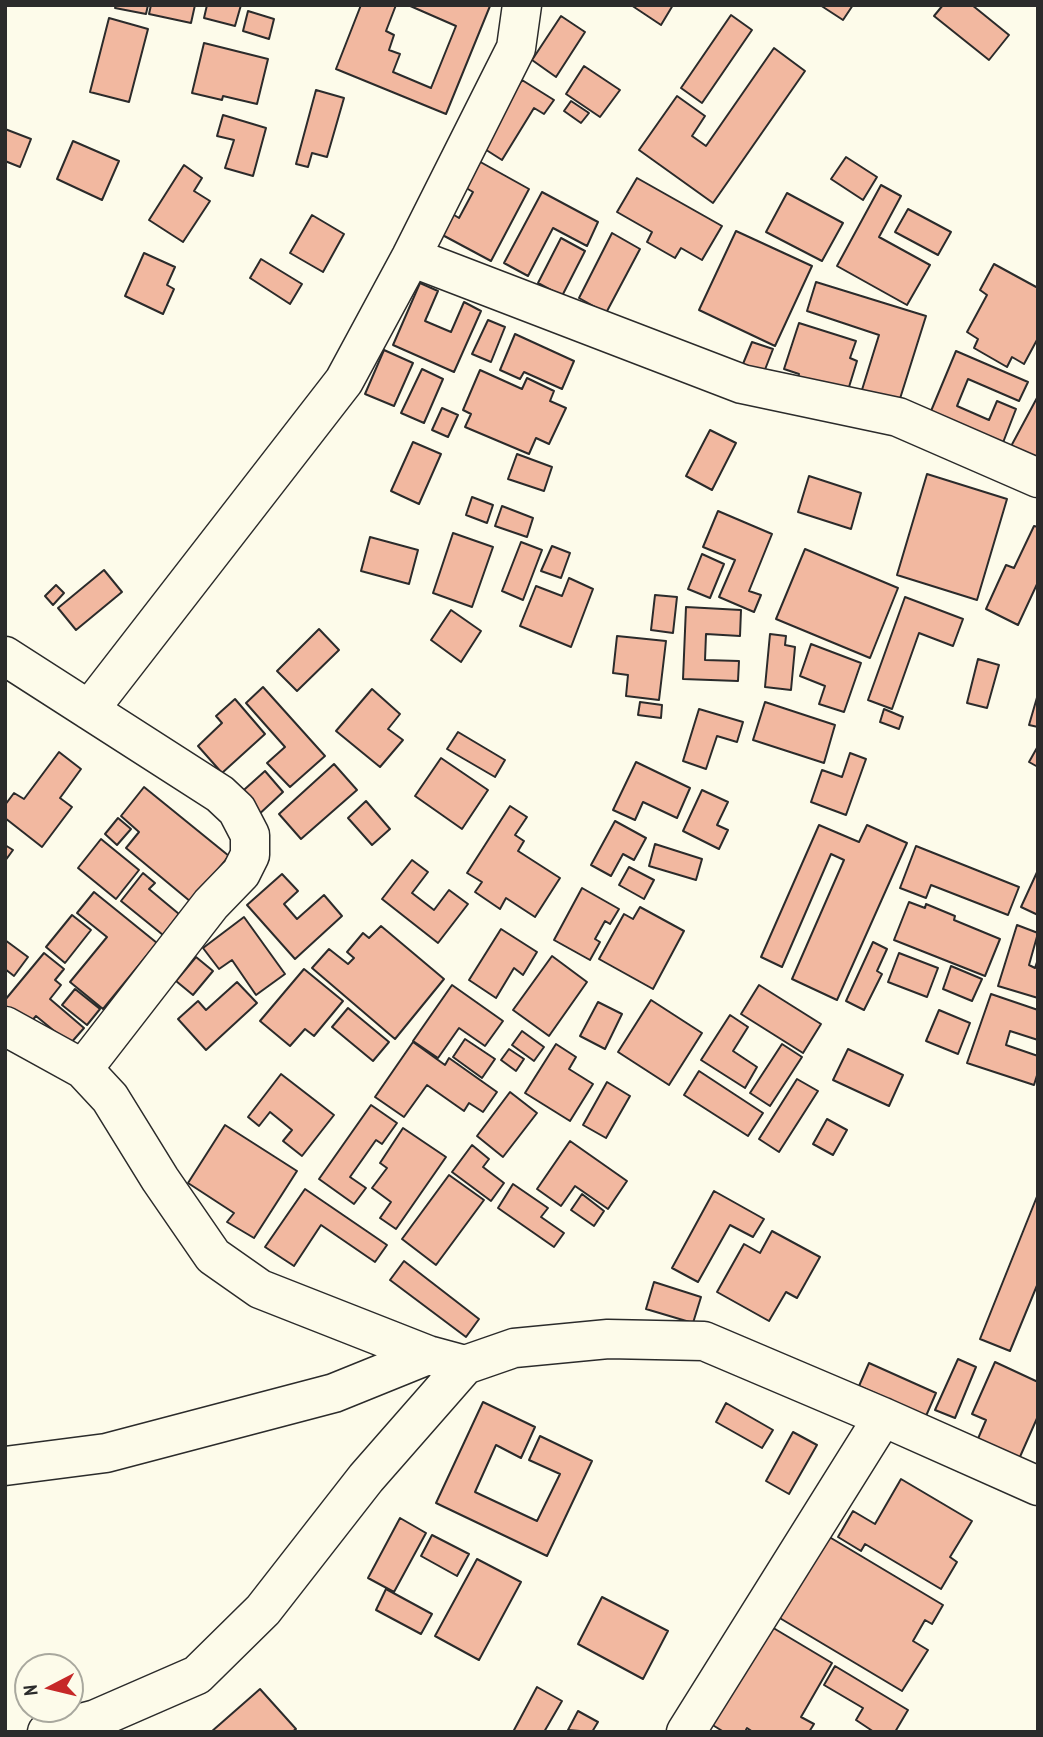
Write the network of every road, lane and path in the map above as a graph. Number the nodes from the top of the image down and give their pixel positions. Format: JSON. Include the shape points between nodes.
{"nodes":[{"id":1,"x":522,"y":5,"type":"edge"},
{"id":2,"x":411,"y":257,"type":"junction"},
{"id":3,"x":1038,"y":478,"type":"edge"},
{"id":4,"x":5,"y":656,"type":"edge"},
{"id":5,"x":89,"y":710,"type":"junction"},
{"id":6,"x":5,"y":1026,"type":"edge"},
{"id":7,"x":83,"y":1069,"type":"junction"},
{"id":8,"x":428,"y":1355,"type":"junction"},
{"id":9,"x":465,"y":1365,"type":"junction"},
{"id":10,"x":883,"y":1417,"type":"junction"},
{"id":11,"x":5,"y":1466,"type":"edge"},
{"id":12,"x":1038,"y":1486,"type":"edge"},
{"id":13,"x":47,"y":1732,"type":"edge"},
{"id":14,"x":686,"y":1732,"type":"edge"}],
"edges":[{"from":1,"to":2,"type":"street","via":[[516,48]]},
{"from":2,"to":3,"type":"street","via":[[742,384],[898,417]]},
{"from":2,"to":5,"type":"street","via":[[344,381]]},
{"from":4,"to":5,"type":"street"},
{"from":5,"to":7,"type":"street","via":[[220,794],[237,810],[250,835],[250,855],[242,873],[211,904]]},
{"from":6,"to":7,"type":"street"},
{"from":7,"to":8,"type":"street","via":[[110,1098],[213,1256],[260,1289]]},
{"from":8,"to":9,"type":"street"},
{"from":8,"to":11,"type":"street","via":[[334,1393],[133,1446]]},
{"from":9,"to":10,"type":"street","via":[[514,1348],[608,1339],[704,1341]]},
{"from":9,"to":13,"type":"street","via":[[366,1478],[263,1610],[197,1675],[96,1719]]},
{"from":10,"to":12,"type":"street"},
{"from":10,"to":14,"type":"street"}]}
